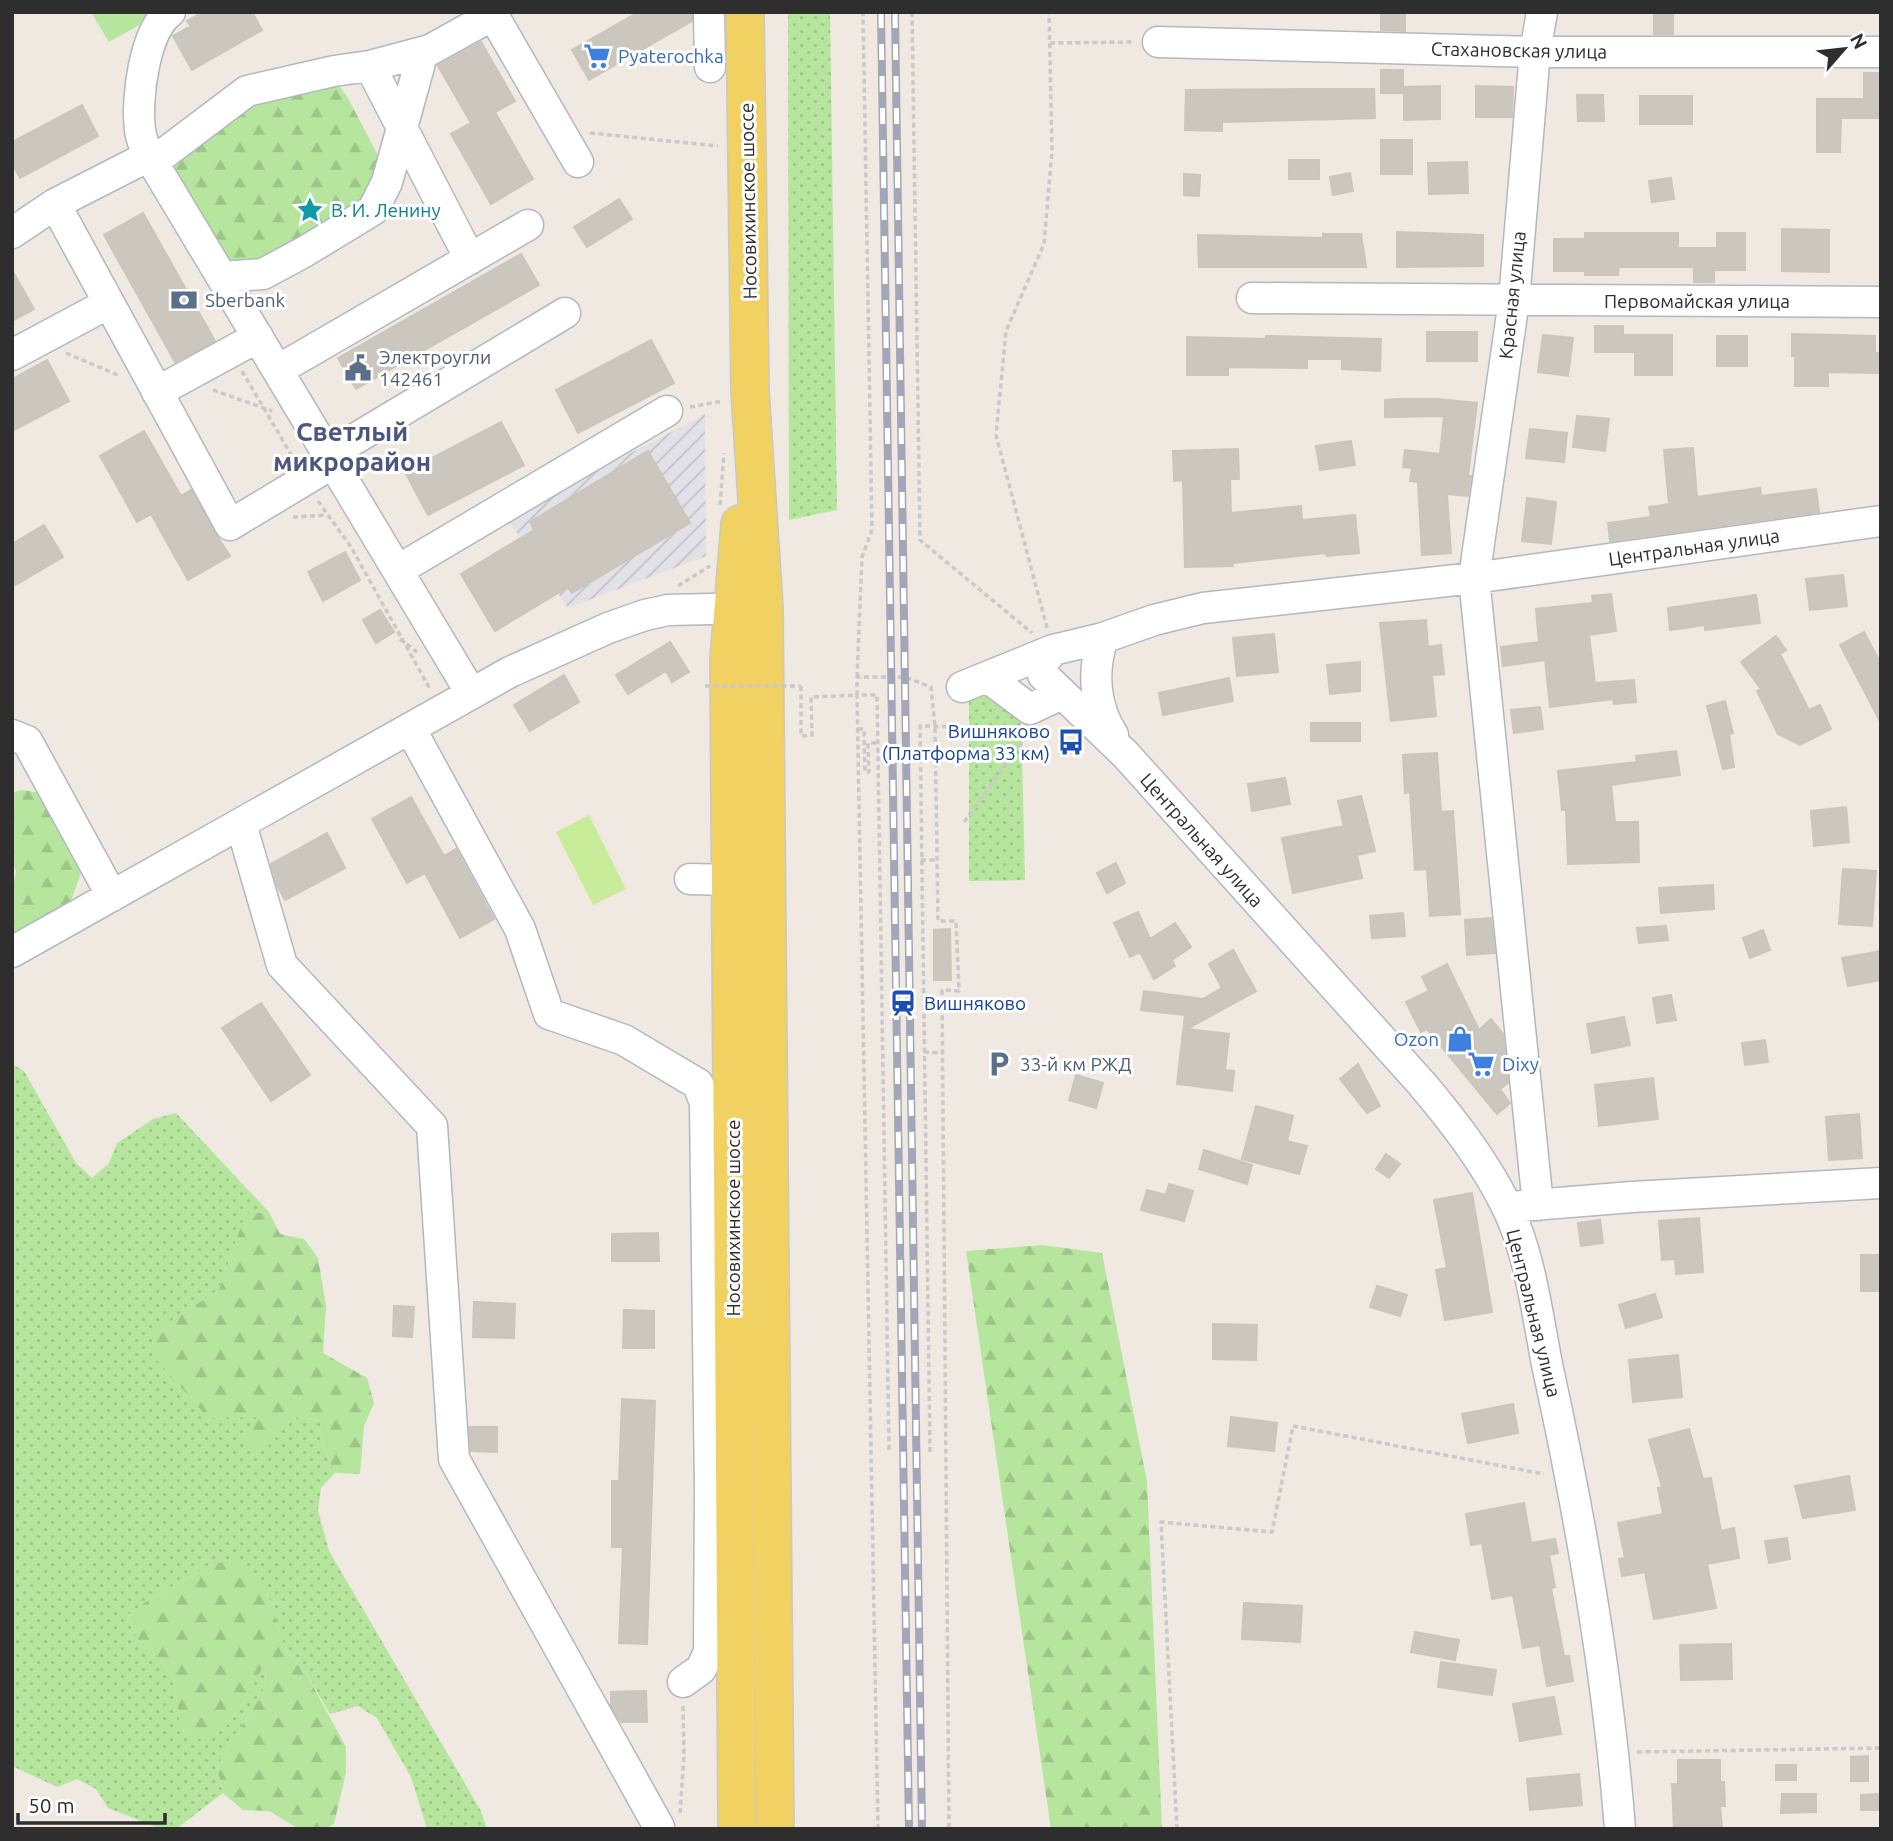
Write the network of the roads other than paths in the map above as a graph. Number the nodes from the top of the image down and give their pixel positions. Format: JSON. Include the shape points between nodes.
{"nodes":[{"id":1,"x":170,"y":12,"type":"edge"},
{"id":2,"x":709,"y":12,"type":"edge"},
{"id":3,"x":746,"y":12,"type":"edge"},
{"id":4,"x":1542,"y":12,"type":"edge"},
{"id":5,"x":1158,"y":42,"type":"road end"},
{"id":6,"x":423,"y":52,"type":"junction"},
{"id":7,"x":1535,"y":52,"type":"junction"},
{"id":8,"x":1881,"y":52,"type":"edge"},
{"id":9,"x":370,"y":66,"type":"junction"},
{"id":10,"x":710,"y":66,"type":"dead end"},
{"id":11,"x":402,"y":128,"type":"junction"},
{"id":12,"x":151,"y":159,"type":"junction"},
{"id":13,"x":578,"y":162,"type":"dead end"},
{"id":14,"x":55,"y":204,"type":"junction"},
{"id":15,"x":528,"y":225,"type":"dead end"},
{"id":16,"x":12,"y":233,"type":"edge"},
{"id":17,"x":470,"y":258,"type":"junction"},
{"id":18,"x":222,"y":277,"type":"junction"},
{"id":19,"x":1252,"y":298,"type":"dead end"},
{"id":20,"x":1514,"y":300,"type":"junction"},
{"id":21,"x":1881,"y":302,"type":"edge"},
{"id":22,"x":109,"y":303,"type":"junction"},
{"id":23,"x":565,"y":313,"type":"dead end"},
{"id":24,"x":258,"y":337,"type":"junction"},
{"id":25,"x":12,"y":355,"type":"edge"},
{"id":26,"x":278,"y":370,"type":"junction"},
{"id":27,"x":169,"y":386,"type":"junction"},
{"id":28,"x":667,"y":411,"type":"road end"},
{"id":29,"x":331,"y":459,"type":"junction"},
{"id":30,"x":1881,"y":521,"type":"edge"},
{"id":31,"x":398,"y":570,"type":"junction"},
{"id":32,"x":1474,"y":578,"type":"junction"},
{"id":33,"x":749,"y":608,"type":"junction"},
{"id":34,"x":1103,"y":638,"type":"junction"},
{"id":35,"x":1053,"y":673,"type":"junction"},
{"id":36,"x":471,"y":693,"type":"junction"},
{"id":37,"x":410,"y":727,"type":"junction"},
{"id":38,"x":12,"y":735,"type":"edge"},
{"id":39,"x":1126,"y":755,"type":"junction"},
{"id":40,"x":241,"y":824,"type":"junction"},
{"id":41,"x":690,"y":879,"type":"dead end"},
{"id":42,"x":731,"y":880,"type":"junction"},
{"id":43,"x":112,"y":896,"type":"junction"},
{"id":44,"x":12,"y":953,"type":"edge"},
{"id":45,"x":1881,"y":1183,"type":"edge"},
{"id":46,"x":1538,"y":1205,"type":"junction"},
{"id":47,"x":1507,"y":1207,"type":"junction"},
{"id":48,"x":683,"y":1682,"type":"road end"},
{"id":49,"x":670,"y":1821,"type":"edge"},
{"id":50,"x":737,"y":1829,"type":"edge"},
{"id":51,"x":775,"y":1829,"type":"edge"},
{"id":52,"x":1620,"y":1829,"type":"edge"}],
"edges":[{"from":1,"to":12,"type":"street","via":[[156,29],[143,63],[140,128]]},
{"from":2,"to":10,"type":"street"},
{"from":3,"to":33,"type":"main road","name":"Носовихинское шоссе","via":[[739,396]]},
{"from":4,"to":7,"type":"street","name":"Красная улица"},
{"from":5,"to":7,"type":"street","name":"Стахановская улица"},
{"from":6,"to":9,"type":"street"},
{"from":6,"to":11,"type":"street"},
{"from":6,"to":13,"type":"street","via":[[493,15]]},
{"from":7,"to":8,"type":"street","name":"Стахановская улица"},
{"from":7,"to":20,"type":"street","name":"Красная улица"},
{"from":9,"to":11,"type":"street"},
{"from":9,"to":12,"type":"street","via":[[247,91]]},
{"from":11,"to":17,"type":"street"},
{"from":11,"to":18,"type":"street","via":[[387,182],[373,210],[263,274]]},
{"from":12,"to":14,"type":"street"},
{"from":12,"to":18,"type":"street"},
{"from":14,"to":16,"type":"street"},
{"from":14,"to":22,"type":"street"},
{"from":15,"to":17,"type":"street"},
{"from":17,"to":26,"type":"street"},
{"from":18,"to":24,"type":"street"},
{"from":19,"to":20,"type":"street","name":"Первомайская улица"},
{"from":20,"to":21,"type":"street","name":"Первомайская улица"},
{"from":20,"to":32,"type":"street","name":"Красная улица"},
{"from":22,"to":25,"type":"street"},
{"from":22,"to":27,"type":"street"},
{"from":23,"to":29,"type":"street"},
{"from":24,"to":26,"type":"street"},
{"from":24,"to":27,"type":"street"},
{"from":26,"to":29,"type":"street"},
{"from":27,"to":29,"type":"street","via":[[230,525],[306,480]]},
{"from":28,"to":31,"type":"street"},
{"from":29,"to":31,"type":"street"},
{"from":30,"to":32,"type":"street","name":"Центральная улица"},
{"from":31,"to":36,"type":"street"},
{"from":32,"to":34,"type":"street","name":"Центральная улица","via":[[1203,608]]},
{"from":32,"to":46,"type":"street","name":"Красная улица"},
{"from":33,"to":36,"type":"street","via":[[645,615]]},
{"from":33,"to":42,"type":"main road","name":"Носовихинское шоссе","via":[[729,659]]},
{"from":33,"to":51,"type":"main road","name":"Носовихинское шоссе"},
{"from":34,"to":35,"type":"street","name":"Центральная улица"},
{"from":34,"to":39,"type":"street","via":[[1097,658],[1097,692],[1108,728]]},
{"from":35,"to":35,"type":"street","via":[[975,682],[1030,709]]},
{"from":35,"to":39,"type":"street","name":"Центральная улица"},
{"from":36,"to":37,"type":"street"},
{"from":37,"to":40,"type":"street"},
{"from":37,"to":48,"type":"street","via":[[520,929],[549,1014],[624,1040],[698,1084],[705,1103],[709,1652],[701,1669]]},
{"from":38,"to":43,"type":"street","via":[[27,741]]},
{"from":39,"to":47,"type":"street","name":"Центральная улица","via":[[1446,1113]]},
{"from":40,"to":43,"type":"street"},
{"from":40,"to":49,"type":"street","via":[[282,965],[432,1126],[454,1460]]},
{"from":41,"to":42,"type":"street"},
{"from":42,"to":50,"type":"main road","name":"Носовихинское шоссе"},
{"from":43,"to":44,"type":"street"},
{"from":45,"to":46,"type":"street"},
{"from":46,"to":47,"type":"street"},
{"from":47,"to":52,"type":"street","name":"Центральная улица","via":[[1522,1249],[1572,1479],[1614,1752]]}]}
